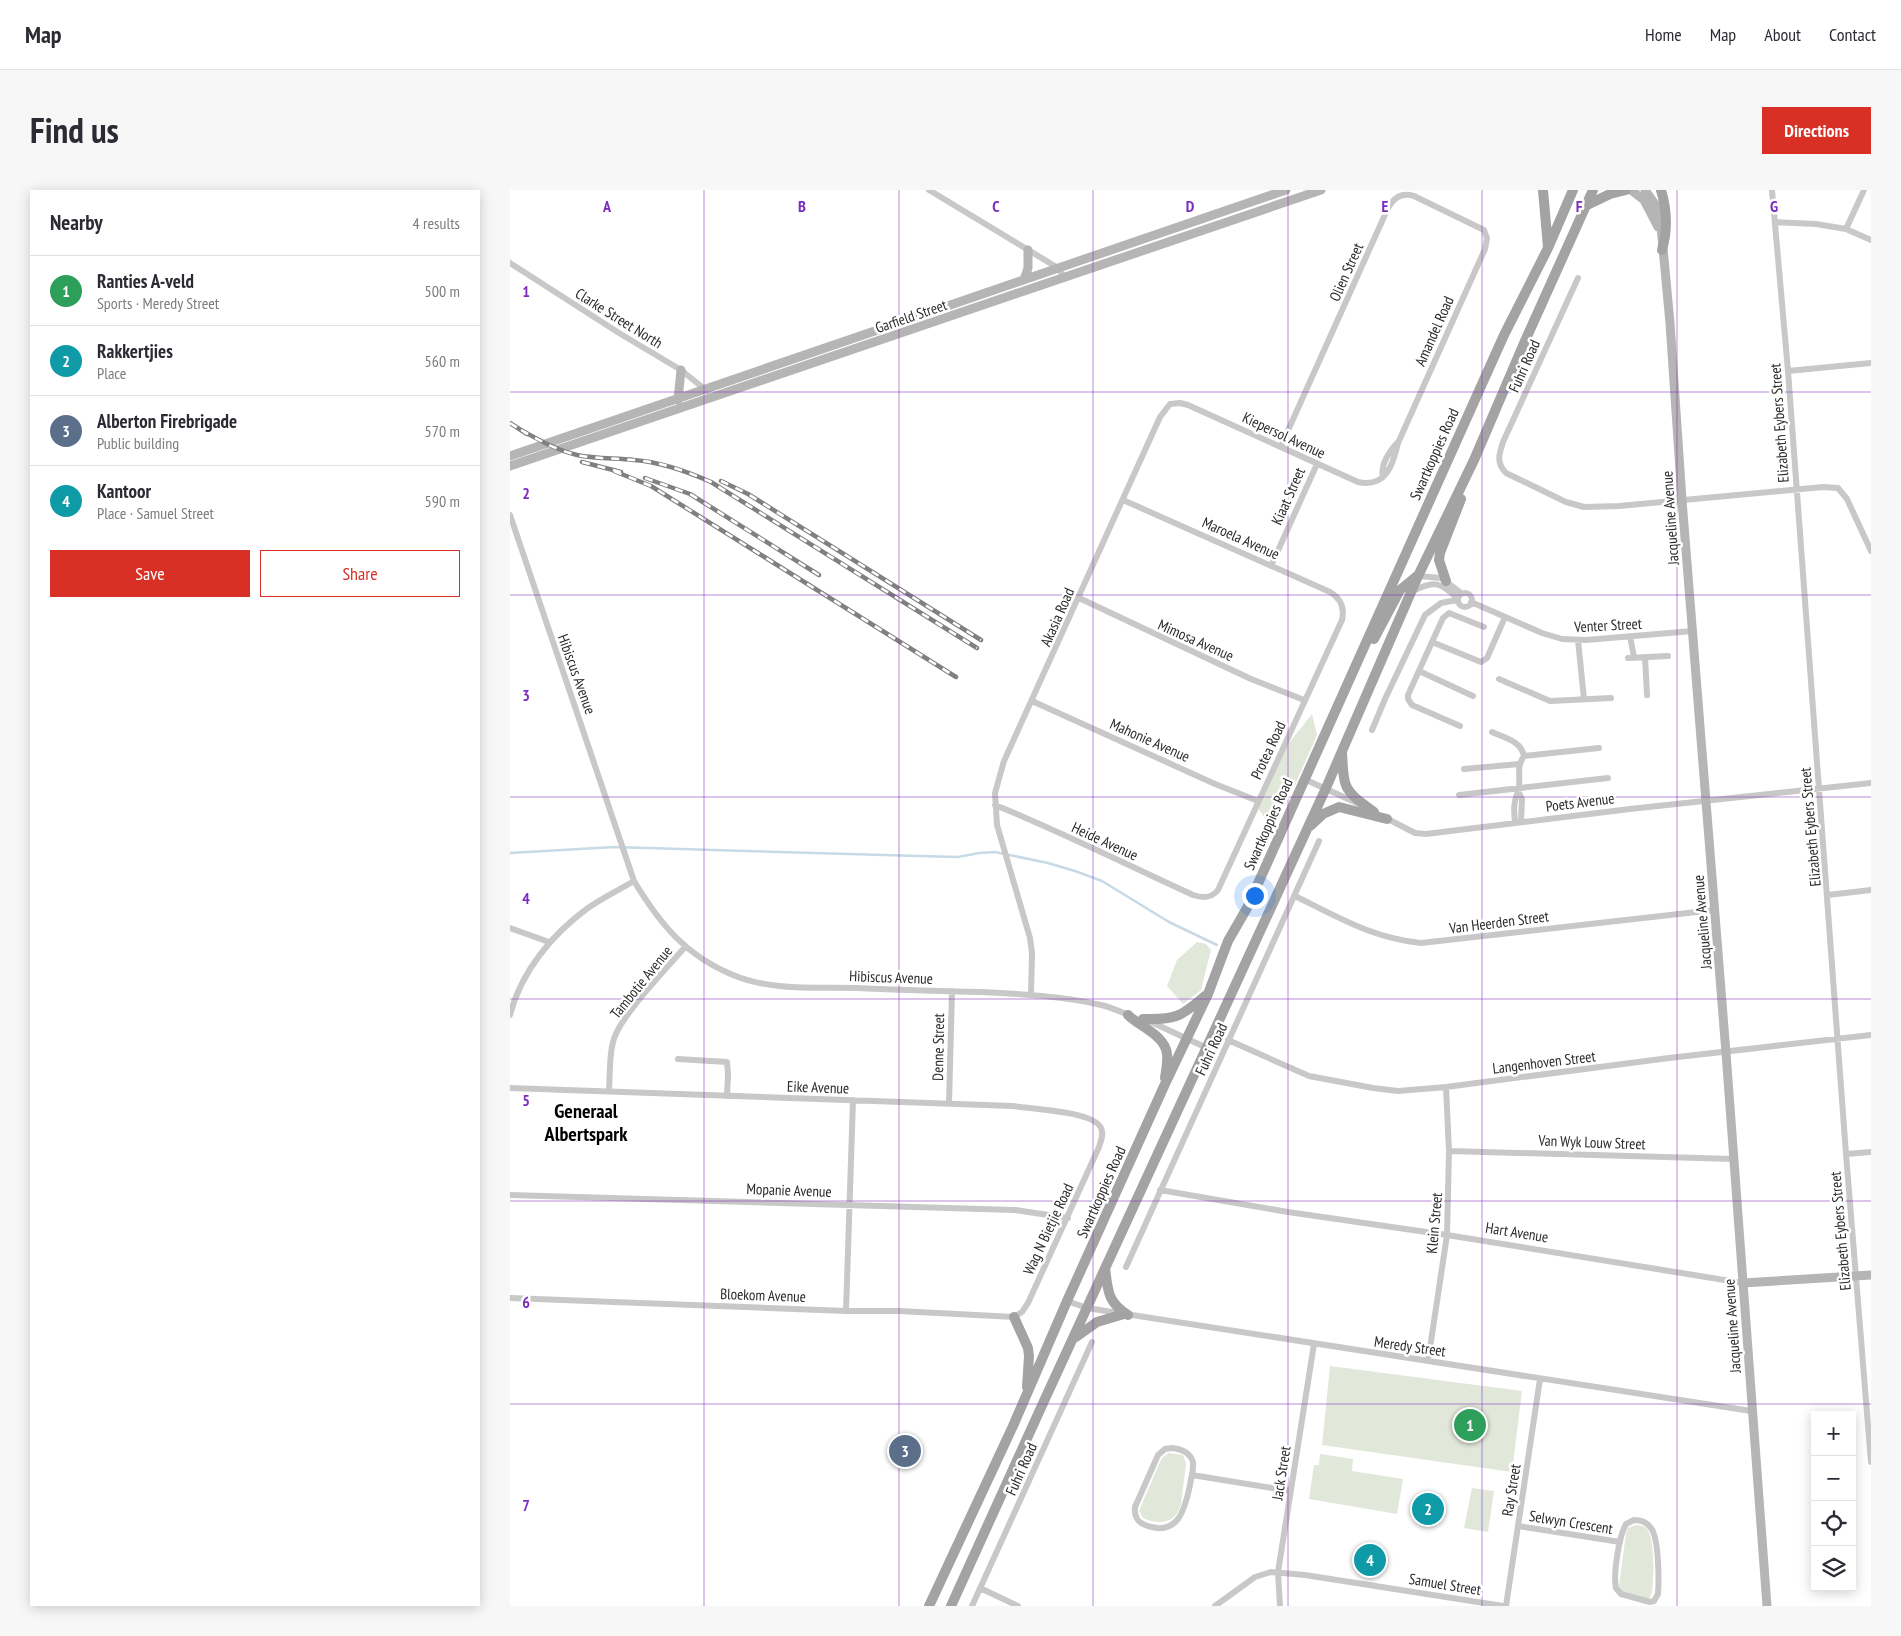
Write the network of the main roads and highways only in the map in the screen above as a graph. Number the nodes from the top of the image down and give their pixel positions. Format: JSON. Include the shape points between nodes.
{"nodes":[{"id":1,"x":1543,"y":190,"type":"edge"},
{"id":2,"x":1574,"y":190,"type":"edge"},
{"id":3,"x":1592,"y":190,"type":"edge"},
{"id":4,"x":1626,"y":190,"type":"edge"},
{"id":5,"x":1661,"y":190,"type":"edge"},
{"id":6,"x":1585,"y":206,"type":"junction"},
{"id":7,"x":1548,"y":248,"type":"junction"},
{"id":8,"x":1662,"y":250,"type":"road end"},
{"id":9,"x":1474,"y":460,"type":"junction"},
{"id":10,"x":1418,"y":576,"type":"junction"},
{"id":11,"x":1446,"y":585,"type":"road end"},
{"id":12,"x":1363,"y":651,"type":"junction"},
{"id":13,"x":1342,"y":749,"type":"junction"},
{"id":14,"x":1374,"y":812,"type":"road end"},
{"id":15,"x":1387,"y":819,"type":"road end"},
{"id":16,"x":1307,"y":829,"type":"junction"},
{"id":17,"x":1208,"y":994,"type":"junction"},
{"id":18,"x":1128,"y":1015,"type":"road end"},
{"id":19,"x":1143,"y":1019,"type":"road end"},
{"id":20,"x":1165,"y":1084,"type":"junction"},
{"id":21,"x":1105,"y":1267,"type":"junction"},
{"id":22,"x":1014,"y":1317,"type":"road end"},
{"id":23,"x":1072,"y":1341,"type":"junction"},
{"id":24,"x":1027,"y":1395,"type":"junction"},
{"id":25,"x":929,"y":1606,"type":"edge"},
{"id":26,"x":951,"y":1606,"type":"edge"}],
"edges":[{"from":1,"to":7,"type":"main road"},
{"from":2,"to":7,"type":"main road","name":"Swartkoppies Road"},
{"from":3,"to":6,"type":"main road"},
{"from":4,"to":6,"type":"main road"},
{"from":5,"to":8,"type":"main road","via":[[1667,230]]},
{"from":6,"to":9,"type":"main road"},
{"from":7,"to":12,"type":"main road","name":"Swartkoppies Road","via":[[1504,335]]},
{"from":9,"to":10,"type":"main road"},
{"from":9,"to":11,"type":"main road","via":[[1440,553]]},
{"from":10,"to":12,"type":"main road","via":[[1400,590],[1373,641]]},
{"from":10,"to":13,"type":"main road"},
{"from":12,"to":17,"type":"main road","name":"Swartkoppies Road","via":[[1247,908],[1228,941]]},
{"from":13,"to":14,"type":"main road","via":[[1349,793]]},
{"from":13,"to":16,"type":"main road"},
{"from":15,"to":16,"type":"main road","via":[[1339,807],[1324,814]]},
{"from":16,"to":21,"type":"main road"},
{"from":17,"to":19,"type":"main road","via":[[1176,1017]]},
{"from":17,"to":20,"type":"main road","name":"Swartkoppies Road"},
{"from":18,"to":20,"type":"main road","via":[[1165,1046]]},
{"from":20,"to":24,"type":"main road","name":"Swartkoppies Road"},
{"from":21,"to":23,"type":"main road"},
{"from":21,"to":23,"type":"main road","via":[[1110,1299],[1126,1315],[1098,1322]]},
{"from":22,"to":24,"type":"main road","via":[[1028,1348]]},
{"from":23,"to":26,"type":"main road"},
{"from":24,"to":25,"type":"main road","name":"Swartkoppies Road"}]}
